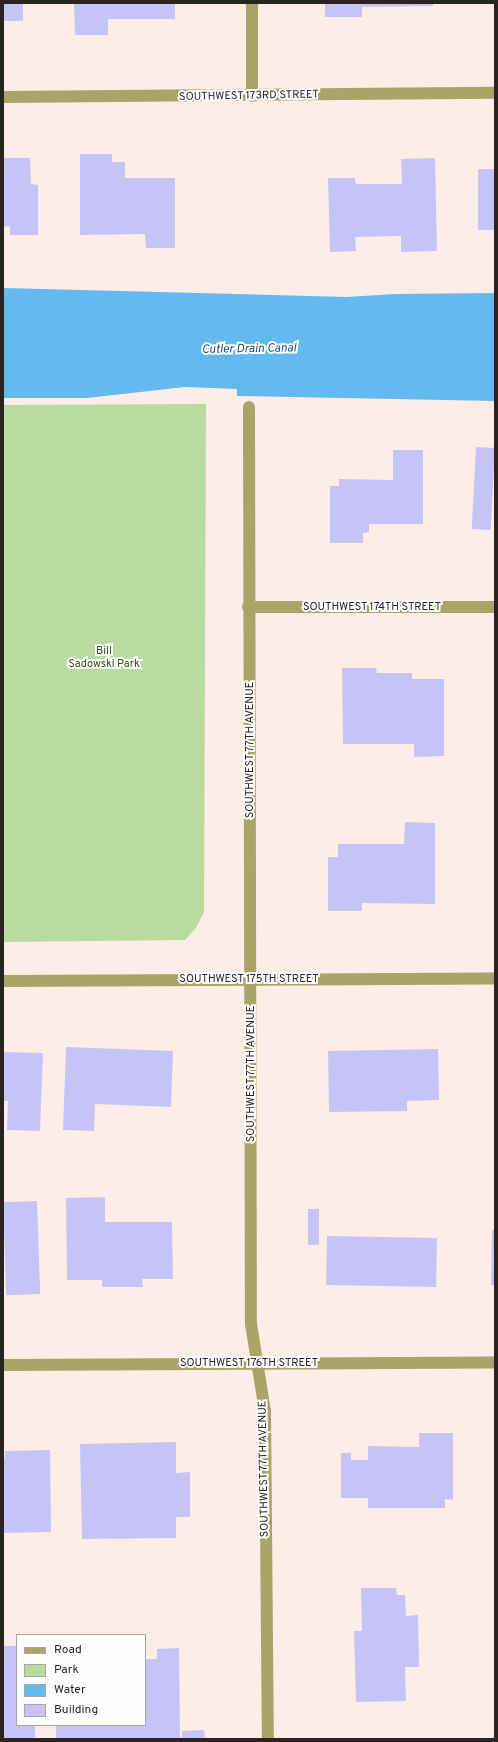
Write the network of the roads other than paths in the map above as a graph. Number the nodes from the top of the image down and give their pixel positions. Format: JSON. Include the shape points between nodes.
{"nodes":[{"id":1,"x":252,"y":3,"type":"edge"},
{"id":2,"x":495,"y":93,"type":"edge"},
{"id":3,"x":252,"y":96,"type":"junction"},
{"id":4,"x":3,"y":97,"type":"edge"},
{"id":5,"x":249,"y":407,"type":"dead end"},
{"id":6,"x":248,"y":607,"type":"junction"},
{"id":7,"x":495,"y":608,"type":"edge"},
{"id":8,"x":495,"y":978,"type":"edge"},
{"id":9,"x":251,"y":979,"type":"junction"},
{"id":10,"x":3,"y":980,"type":"edge"},
{"id":11,"x":495,"y":1362,"type":"edge"},
{"id":12,"x":257,"y":1363,"type":"junction"},
{"id":13,"x":3,"y":1365,"type":"edge"},
{"id":14,"x":268,"y":1739,"type":"edge"}],
"edges":[{"from":1,"to":3,"type":"street"},
{"from":2,"to":3,"type":"street","name":"SOUTHWEST 173RD STREET"},
{"from":3,"to":4,"type":"street","name":"SOUTHWEST 173RD STREET"},
{"from":5,"to":6,"type":"street","name":"SOUTHWEST 77TH AVENUE"},
{"from":6,"to":7,"type":"street","name":"SOUTHWEST 174TH STREET"},
{"from":6,"to":9,"type":"street","name":"SOUTHWEST 77TH AVENUE"},
{"from":8,"to":9,"type":"street","name":"SOUTHWEST 175TH STREET"},
{"from":9,"to":10,"type":"street","name":"SOUTHWEST 175TH STREET"},
{"from":9,"to":12,"type":"street","name":"SOUTHWEST 77TH AVENUE","via":[[251,1324]]},
{"from":11,"to":12,"type":"street","name":"SOUTHWEST 176TH STREET"},
{"from":12,"to":13,"type":"street","name":"SOUTHWEST 176TH STREET"},
{"from":12,"to":14,"type":"street","name":"SOUTHWEST 77TH AVENUE","via":[[265,1411]]}]}
